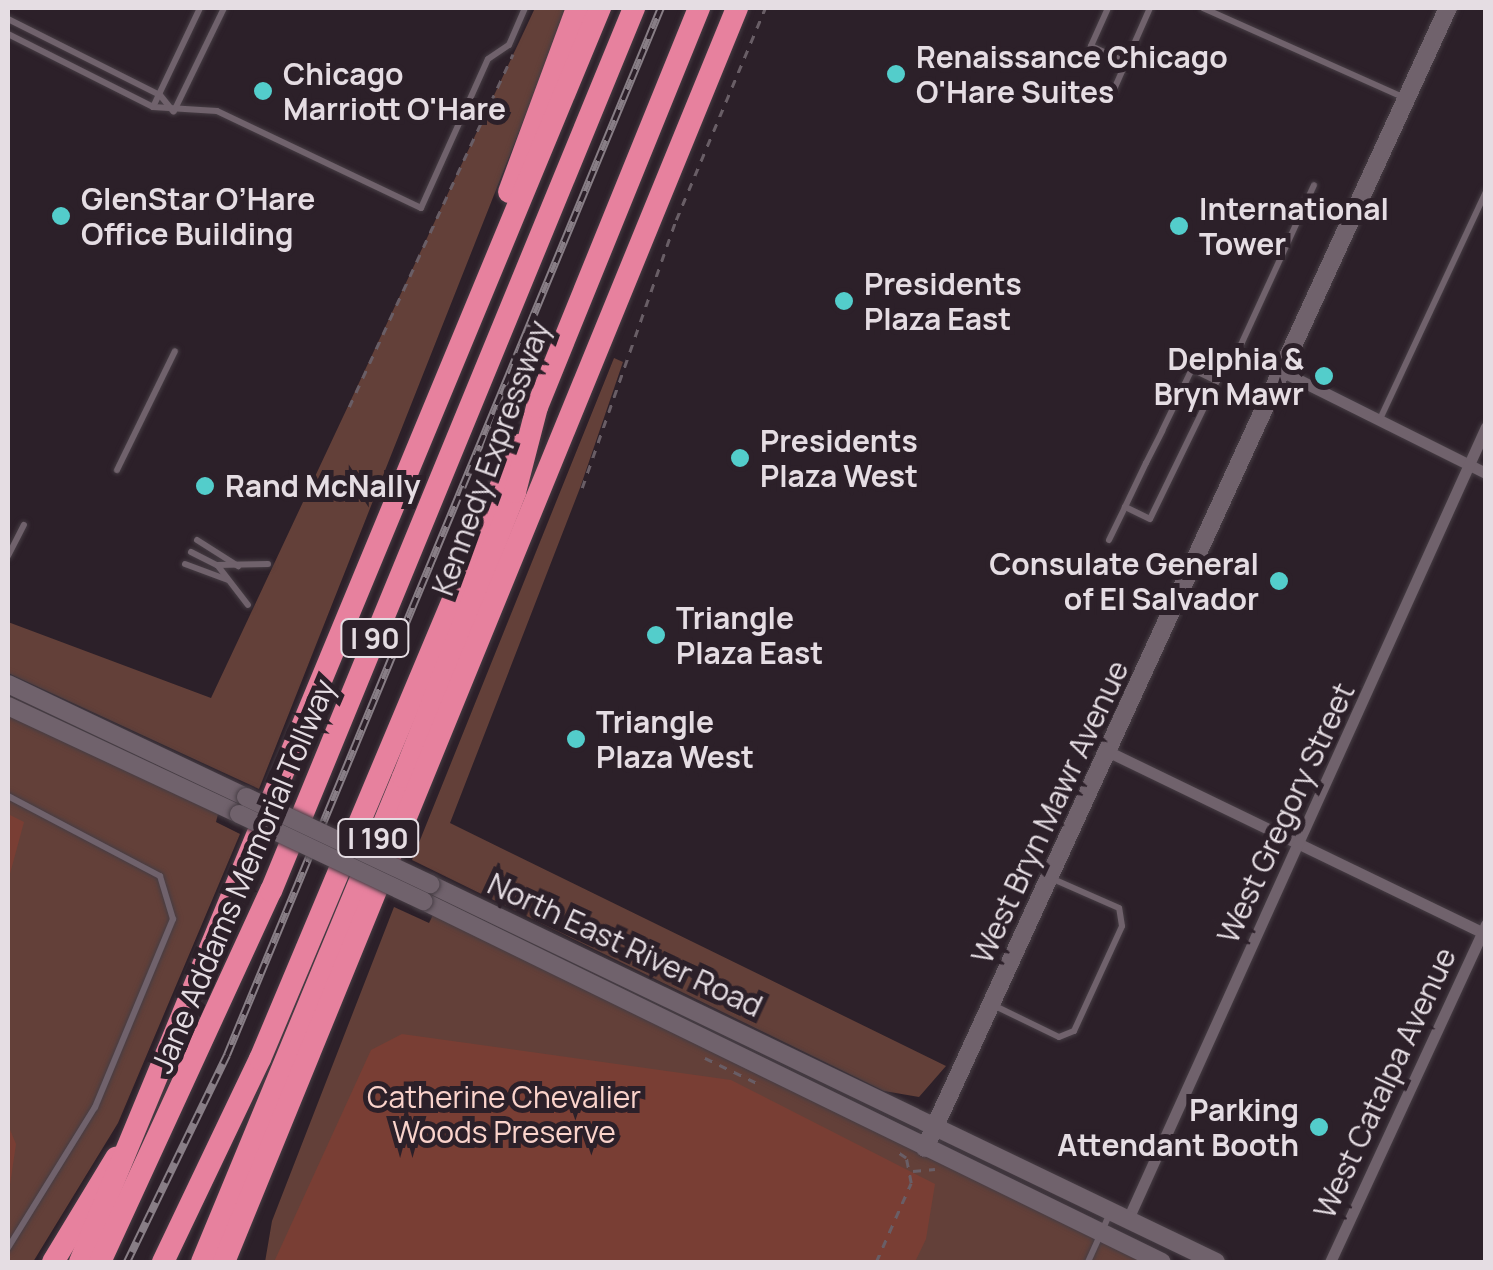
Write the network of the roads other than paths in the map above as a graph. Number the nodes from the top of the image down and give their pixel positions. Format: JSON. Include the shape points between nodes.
{"nodes":[{"id":1,"x":200,"y":8,"type":"edge"},
{"id":2,"x":224,"y":8,"type":"edge"},
{"id":3,"x":525,"y":8,"type":"edge"},
{"id":4,"x":577,"y":8,"type":"edge"},
{"id":5,"x":600,"y":8,"type":"edge"},
{"id":6,"x":634,"y":8,"type":"edge"},
{"id":7,"x":699,"y":8,"type":"edge"},
{"id":8,"x":737,"y":8,"type":"edge"},
{"id":9,"x":1108,"y":8,"type":"edge"},
{"id":10,"x":1150,"y":8,"type":"edge"},
{"id":11,"x":1202,"y":8,"type":"edge"},
{"id":12,"x":1448,"y":8,"type":"edge"},
{"id":13,"x":8,"y":19,"type":"edge"},
{"id":14,"x":8,"y":34,"type":"edge"},
{"id":15,"x":58,"y":44,"type":"junction"},
{"id":16,"x":51,"y":56,"type":"junction"},
{"id":17,"x":1126,"y":62,"type":"junction"},
{"id":18,"x":1112,"y":94,"type":"dead end"},
{"id":19,"x":160,"y":95,"type":"junction"},
{"id":20,"x":1406,"y":99,"type":"junction"},
{"id":21,"x":153,"y":107,"type":"junction"},
{"id":22,"x":174,"y":112,"type":"junction"},
{"id":23,"x":1314,"y":185,"type":"dead end"},
{"id":24,"x":1486,"y":192,"type":"edge"},
{"id":25,"x":1238,"y":350,"type":"dead end"},
{"id":26,"x":175,"y":351,"type":"dead end"},
{"id":27,"x":455,"y":360,"type":"junction"},
{"id":28,"x":1281,"y":371,"type":"junction"},
{"id":29,"x":537,"y":408,"type":"junction"},
{"id":30,"x":1380,"y":420,"type":"junction"},
{"id":31,"x":1486,"y":427,"type":"edge"},
{"id":32,"x":1472,"y":466,"type":"junction"},
{"id":33,"x":117,"y":470,"type":"dead end"},
{"id":34,"x":1486,"y":472,"type":"edge"},
{"id":35,"x":1125,"y":507,"type":"junction"},
{"id":36,"x":24,"y":525,"type":"dead end"},
{"id":37,"x":198,"y":540,"type":"dead end"},
{"id":38,"x":1109,"y":540,"type":"dead end"},
{"id":39,"x":191,"y":552,"type":"dead end"},
{"id":40,"x":8,"y":556,"type":"edge"},
{"id":41,"x":185,"y":564,"type":"dead end"},
{"id":42,"x":268,"y":564,"type":"dead end"},
{"id":43,"x":217,"y":565,"type":"junction"},
{"id":44,"x":239,"y":567,"type":"junction"},
{"id":45,"x":229,"y":581,"type":"junction"},
{"id":46,"x":248,"y":604,"type":"dead end"},
{"id":47,"x":8,"y":684,"type":"edge"},
{"id":48,"x":8,"y":706,"type":"edge"},
{"id":49,"x":1108,"y":752,"type":"junction"},
{"id":50,"x":8,"y":796,"type":"edge"},
{"id":51,"x":243,"y":805,"type":"junction"},
{"id":52,"x":1299,"y":844,"type":"junction"},
{"id":53,"x":1050,"y":877,"type":"junction"},
{"id":54,"x":427,"y":892,"type":"junction"},
{"id":55,"x":1484,"y":928,"type":"edge"},
{"id":56,"x":992,"y":1004,"type":"junction"},
{"id":57,"x":327,"y":1026,"type":"junction"},
{"id":58,"x":170,"y":1052,"type":"junction"},
{"id":59,"x":937,"y":1123,"type":"junction"},
{"id":60,"x":926,"y":1148,"type":"junction"},
{"id":61,"x":1120,"y":1214,"type":"junction"},
{"id":62,"x":1101,"y":1232,"type":"junction"},
{"id":63,"x":8,"y":1248,"type":"edge"},
{"id":64,"x":53,"y":1262,"type":"edge"},
{"id":65,"x":80,"y":1262,"type":"edge"},
{"id":66,"x":100,"y":1262,"type":"edge"},
{"id":67,"x":163,"y":1262,"type":"edge"},
{"id":68,"x":202,"y":1262,"type":"edge"},
{"id":69,"x":224,"y":1262,"type":"edge"},
{"id":70,"x":241,"y":1262,"type":"edge"},
{"id":71,"x":1088,"y":1262,"type":"edge"},
{"id":72,"x":1162,"y":1262,"type":"edge"},
{"id":73,"x":1216,"y":1262,"type":"edge"},
{"id":74,"x":1330,"y":1262,"type":"edge"}],
"edges":[{"from":1,"to":19,"type":"lane"},
{"from":2,"to":22,"type":"lane"},
{"from":3,"to":22,"type":"lane","via":[[509,45],[488,59],[421,208],[217,111]]},
{"from":4,"to":27,"type":"highway"},
{"from":5,"to":27,"type":"highway"},
{"from":6,"to":66,"type":"highway","name":"Jane Addams Memorial Tollway","number":"I 90","via":[[264,909]]},
{"from":7,"to":29,"type":"highway","name":"Kennedy Expressway","number":"I 90"},
{"from":8,"to":57,"type":"highway"},
{"from":9,"to":17,"type":"lane","via":[[1091,46]]},
{"from":10,"to":17,"type":"lane"},
{"from":11,"to":20,"type":"lane"},
{"from":12,"to":20,"type":"main road","name":"West Bryn Mawr Avenue"},
{"from":13,"to":15,"type":"lane"},
{"from":14,"to":16,"type":"lane"},
{"from":15,"to":16,"type":"lane"},
{"from":15,"to":19,"type":"lane"},
{"from":16,"to":21,"type":"lane"},
{"from":17,"to":18,"type":"lane"},
{"from":19,"to":21,"type":"lane"},
{"from":19,"to":22,"type":"lane"},
{"from":20,"to":28,"type":"main road","name":"West Bryn Mawr Avenue"},
{"from":21,"to":22,"type":"lane"},
{"from":23,"to":25,"type":"lane"},
{"from":24,"to":30,"type":"lane"},
{"from":26,"to":33,"type":"lane"},
{"from":27,"to":58,"type":"highway"},
{"from":28,"to":30,"type":"street"},
{"from":28,"to":49,"type":"main road","name":"West Bryn Mawr Avenue"},
{"from":29,"to":67,"type":"highway","number":"I 90"},
{"from":29,"to":68,"type":"highway","name":"Kennedy Expressway","number":"I 190","via":[[515,492]]},
{"from":30,"to":32,"type":"street"},
{"from":31,"to":32,"type":"street","name":"West Gregory Street"},
{"from":32,"to":34,"type":"street"},
{"from":32,"to":52,"type":"street","name":"West Gregory Street"},
{"from":35,"to":35,"type":"lane","via":[[1192,369],[1217,381],[1150,519]]},
{"from":35,"to":38,"type":"lane"},
{"from":36,"to":40,"type":"lane"},
{"from":37,"to":44,"type":"lane"},
{"from":39,"to":43,"type":"lane"},
{"from":41,"to":45,"type":"lane"},
{"from":42,"to":44,"type":"lane"},
{"from":43,"to":44,"type":"lane"},
{"from":43,"to":45,"type":"lane"},
{"from":45,"to":46,"type":"lane"},
{"from":47,"to":51,"type":"main road","name":"North East River Road"},
{"from":48,"to":51,"type":"main road","name":"North East River Road"},
{"from":49,"to":52,"type":"street"},
{"from":49,"to":53,"type":"main road","name":"West Bryn Mawr Avenue"},
{"from":50,"to":63,"type":"lane","via":[[160,876],[172,919],[95,1107]]},
{"from":51,"to":54,"type":"main road","name":"North East River Road","bridge":true},
{"from":52,"to":55,"type":"street"},
{"from":52,"to":61,"type":"street","name":"West Gregory Street"},
{"from":53,"to":56,"type":"main road","name":"West Bryn Mawr Avenue"},
{"from":53,"to":56,"type":"lane","via":[[1119,908],[1122,926],[1106,962],[1074,1032],[1059,1036]]},
{"from":54,"to":59,"type":"main road","name":"North East River Road"},
{"from":54,"to":60,"type":"main road","name":"North East River Road"},
{"from":55,"to":74,"type":"street","name":"West Catalpa Avenue"},
{"from":56,"to":59,"type":"main road","name":"West Bryn Mawr Avenue"},
{"from":57,"to":69,"type":"highway"},
{"from":57,"to":70,"type":"highway"},
{"from":58,"to":64,"type":"highway"},
{"from":58,"to":65,"type":"highway"},
{"from":59,"to":60,"type":"main road","name":"West Bryn Mawr Avenue"},
{"from":59,"to":61,"type":"main road","name":"North East River Road"},
{"from":60,"to":62,"type":"main road","name":"North East River Road"},
{"from":61,"to":62,"type":"lane"},
{"from":61,"to":73,"type":"main road","name":"North East River Road"},
{"from":62,"to":71,"type":"lane"},
{"from":62,"to":72,"type":"main road","name":"North East River Road"}]}
